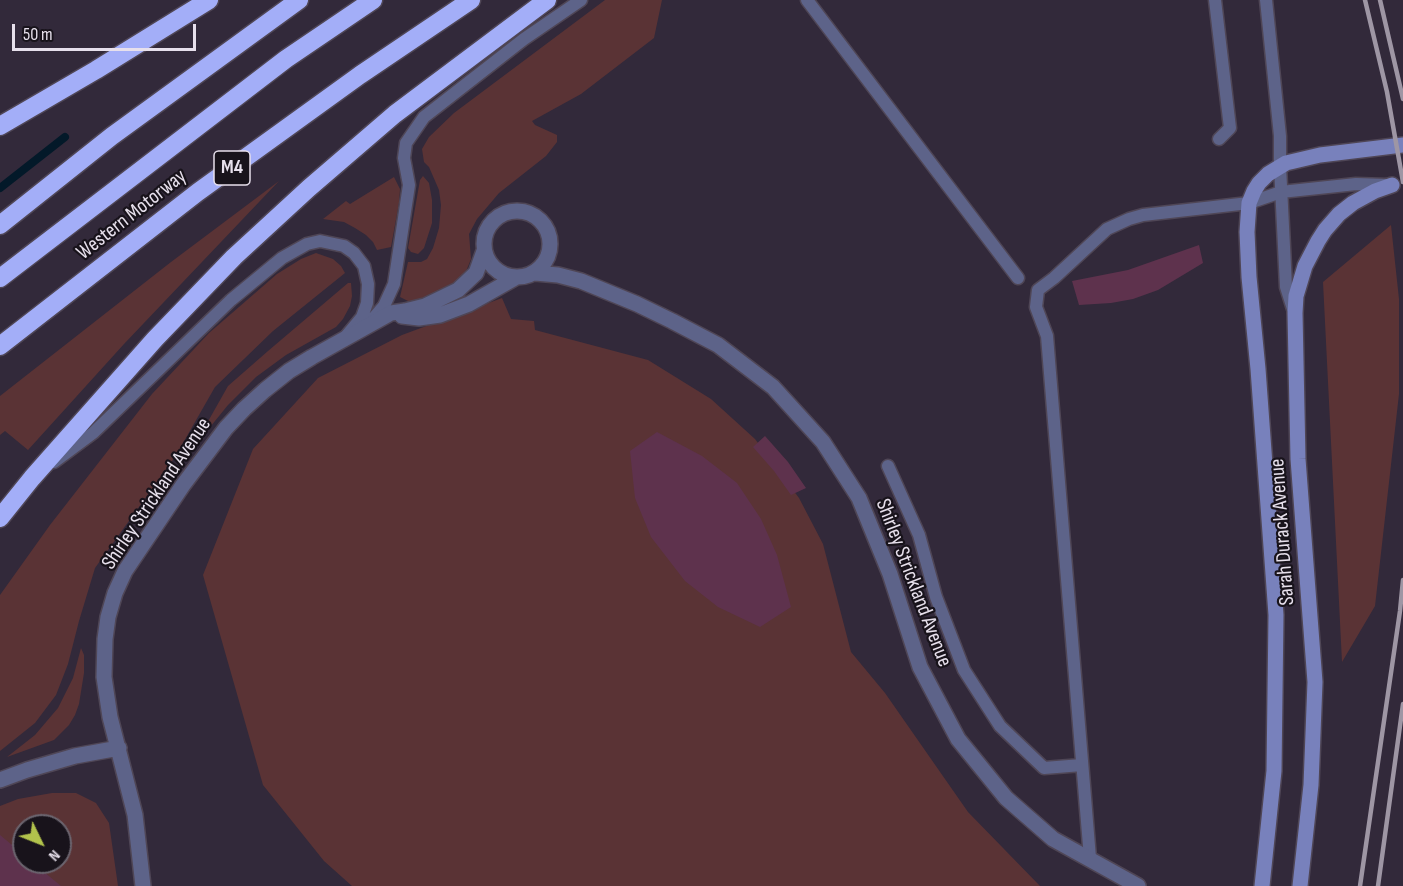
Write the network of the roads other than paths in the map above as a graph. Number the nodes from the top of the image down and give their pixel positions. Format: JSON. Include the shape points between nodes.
{"nodes":[{"id":1,"x":209,"y":0,"type":"edge"},
{"id":2,"x":299,"y":0,"type":"edge"},
{"id":3,"x":373,"y":0,"type":"edge"},
{"id":4,"x":471,"y":0,"type":"edge"},
{"id":5,"x":547,"y":0,"type":"edge"},
{"id":6,"x":581,"y":0,"type":"edge"},
{"id":7,"x":807,"y":0,"type":"edge"},
{"id":8,"x":1215,"y":0,"type":"edge"},
{"id":9,"x":1266,"y":0,"type":"edge"},
{"id":10,"x":0,"y":126,"type":"edge"},
{"id":11,"x":1220,"y":139,"type":"dead end"},
{"id":12,"x":1403,"y":145,"type":"edge"},
{"id":13,"x":1280,"y":166,"type":"junction"},
{"id":14,"x":1392,"y":185,"type":"joint"},
{"id":15,"x":1281,"y":192,"type":"junction"},
{"id":16,"x":1249,"y":203,"type":"junction"},
{"id":17,"x":0,"y":225,"type":"edge"},
{"id":18,"x":484,"y":251,"type":"junction"},
{"id":19,"x":549,"y":257,"type":"junction"},
{"id":20,"x":535,"y":273,"type":"junction"},
{"id":21,"x":0,"y":278,"type":"edge"},
{"id":22,"x":515,"y":278,"type":"junction"},
{"id":23,"x":568,"y":278,"type":"junction"},
{"id":24,"x":1018,"y":278,"type":"dead end"},
{"id":25,"x":391,"y":313,"type":"junction"},
{"id":26,"x":1295,"y":314,"type":"junction"},
{"id":27,"x":363,"y":328,"type":"junction"},
{"id":28,"x":342,"y":340,"type":"junction"},
{"id":29,"x":0,"y":346,"type":"edge"},
{"id":30,"x":888,"y":466,"type":"dead end"},
{"id":31,"x":32,"y":478,"type":"junction"},
{"id":32,"x":0,"y":518,"type":"edge"},
{"id":33,"x":119,"y":748,"type":"junction"},
{"id":34,"x":1082,"y":765,"type":"junction"},
{"id":35,"x":0,"y":780,"type":"edge"},
{"id":36,"x":1089,"y":858,"type":"junction"},
{"id":37,"x":143,"y":886,"type":"edge"},
{"id":38,"x":1138,"y":886,"type":"edge"},
{"id":39,"x":1262,"y":886,"type":"edge"},
{"id":40,"x":1300,"y":886,"type":"edge"}],
"edges":[{"from":1,"to":10,"type":"highway"},
{"from":2,"to":17,"type":"highway","via":[[112,136]]},
{"from":3,"to":21,"type":"highway","name":"Western Motorway","number":"M4","via":[[286,59]]},
{"from":4,"to":29,"type":"highway","name":"Western Motorway","number":"M4","via":[[198,192]]},
{"from":5,"to":31,"type":"highway","via":[[395,114],[234,257]]},
{"from":6,"to":27,"type":"lane","via":[[424,117],[406,143],[404,164],[409,185],[392,290],[381,311]]},
{"from":7,"to":24,"type":"lane"},
{"from":8,"to":11,"type":"lane","via":[[1230,128]]},
{"from":9,"to":13,"type":"lane"},
{"from":12,"to":13,"type":"street","via":[[1307,157]]},
{"from":13,"to":15,"type":"lane"},
{"from":13,"to":16,"type":"street","via":[[1259,183]]},
{"from":14,"to":15,"type":"lane","via":[[1356,184]]},
{"from":14,"to":26,"type":"street","name":"Sarah Durack Avenue","via":[[1361,198],[1340,214],[1318,241],[1300,281]]},
{"from":15,"to":16,"type":"lane"},
{"from":15,"to":26,"type":"lane","via":[[1286,287]]},
{"from":16,"to":34,"type":"lane","via":[[1129,219],[1107,229],[1038,290],[1036,307],[1048,345]]},
{"from":16,"to":39,"type":"street","name":"Sarah Durack Avenue","via":[[1249,277],[1276,615],[1274,771]]},
{"from":18,"to":19,"type":"street","via":[[487,229],[493,221],[510,211],[520,211],[545,224],[551,243]]},
{"from":18,"to":22,"type":"street","via":[[495,270]]},
{"from":18,"to":25,"type":"street","name":"Shirley Strickland Avenue","via":[[472,279],[458,290],[434,303]]},
{"from":19,"to":20,"type":"street"},
{"from":19,"to":23,"type":"street","via":[[552,268]]},
{"from":20,"to":22,"type":"street"},
{"from":20,"to":23,"type":"street","name":"Shirley Strickland Avenue"},
{"from":22,"to":25,"type":"street","via":[[440,315],[411,318]]},
{"from":23,"to":36,"type":"street","name":"Shirley Strickland Avenue","via":[[637,304],[718,345],[773,387],[823,442],[859,498],[890,574],[920,667],[958,739],[1006,798],[1053,839]]},
{"from":25,"to":27,"type":"street","name":"Shirley Strickland Avenue"},
{"from":26,"to":40,"type":"street","name":"Sarah Durack Avenue","via":[[1298,459],[1315,682],[1311,785]]},
{"from":27,"to":28,"type":"street","name":"Shirley Strickland Avenue"},
{"from":28,"to":31,"type":"lane","via":[[364,314],[366,272],[348,248],[328,242],[306,244],[282,258],[231,300],[93,433]]},
{"from":28,"to":33,"type":"street","name":"Shirley Strickland Avenue","via":[[289,371],[226,428],[125,571],[108,617],[105,639],[106,694]]},
{"from":30,"to":34,"type":"lane","via":[[919,535],[936,597],[964,670],[1000,726],[1044,768]]},
{"from":31,"to":32,"type":"highway"},
{"from":33,"to":35,"type":"street","via":[[75,756]]},
{"from":33,"to":37,"type":"street","name":"Shirley Strickland Avenue","via":[[138,832]]},
{"from":34,"to":36,"type":"lane"},
{"from":36,"to":38,"type":"street","name":"Shirley Strickland Avenue"}]}
